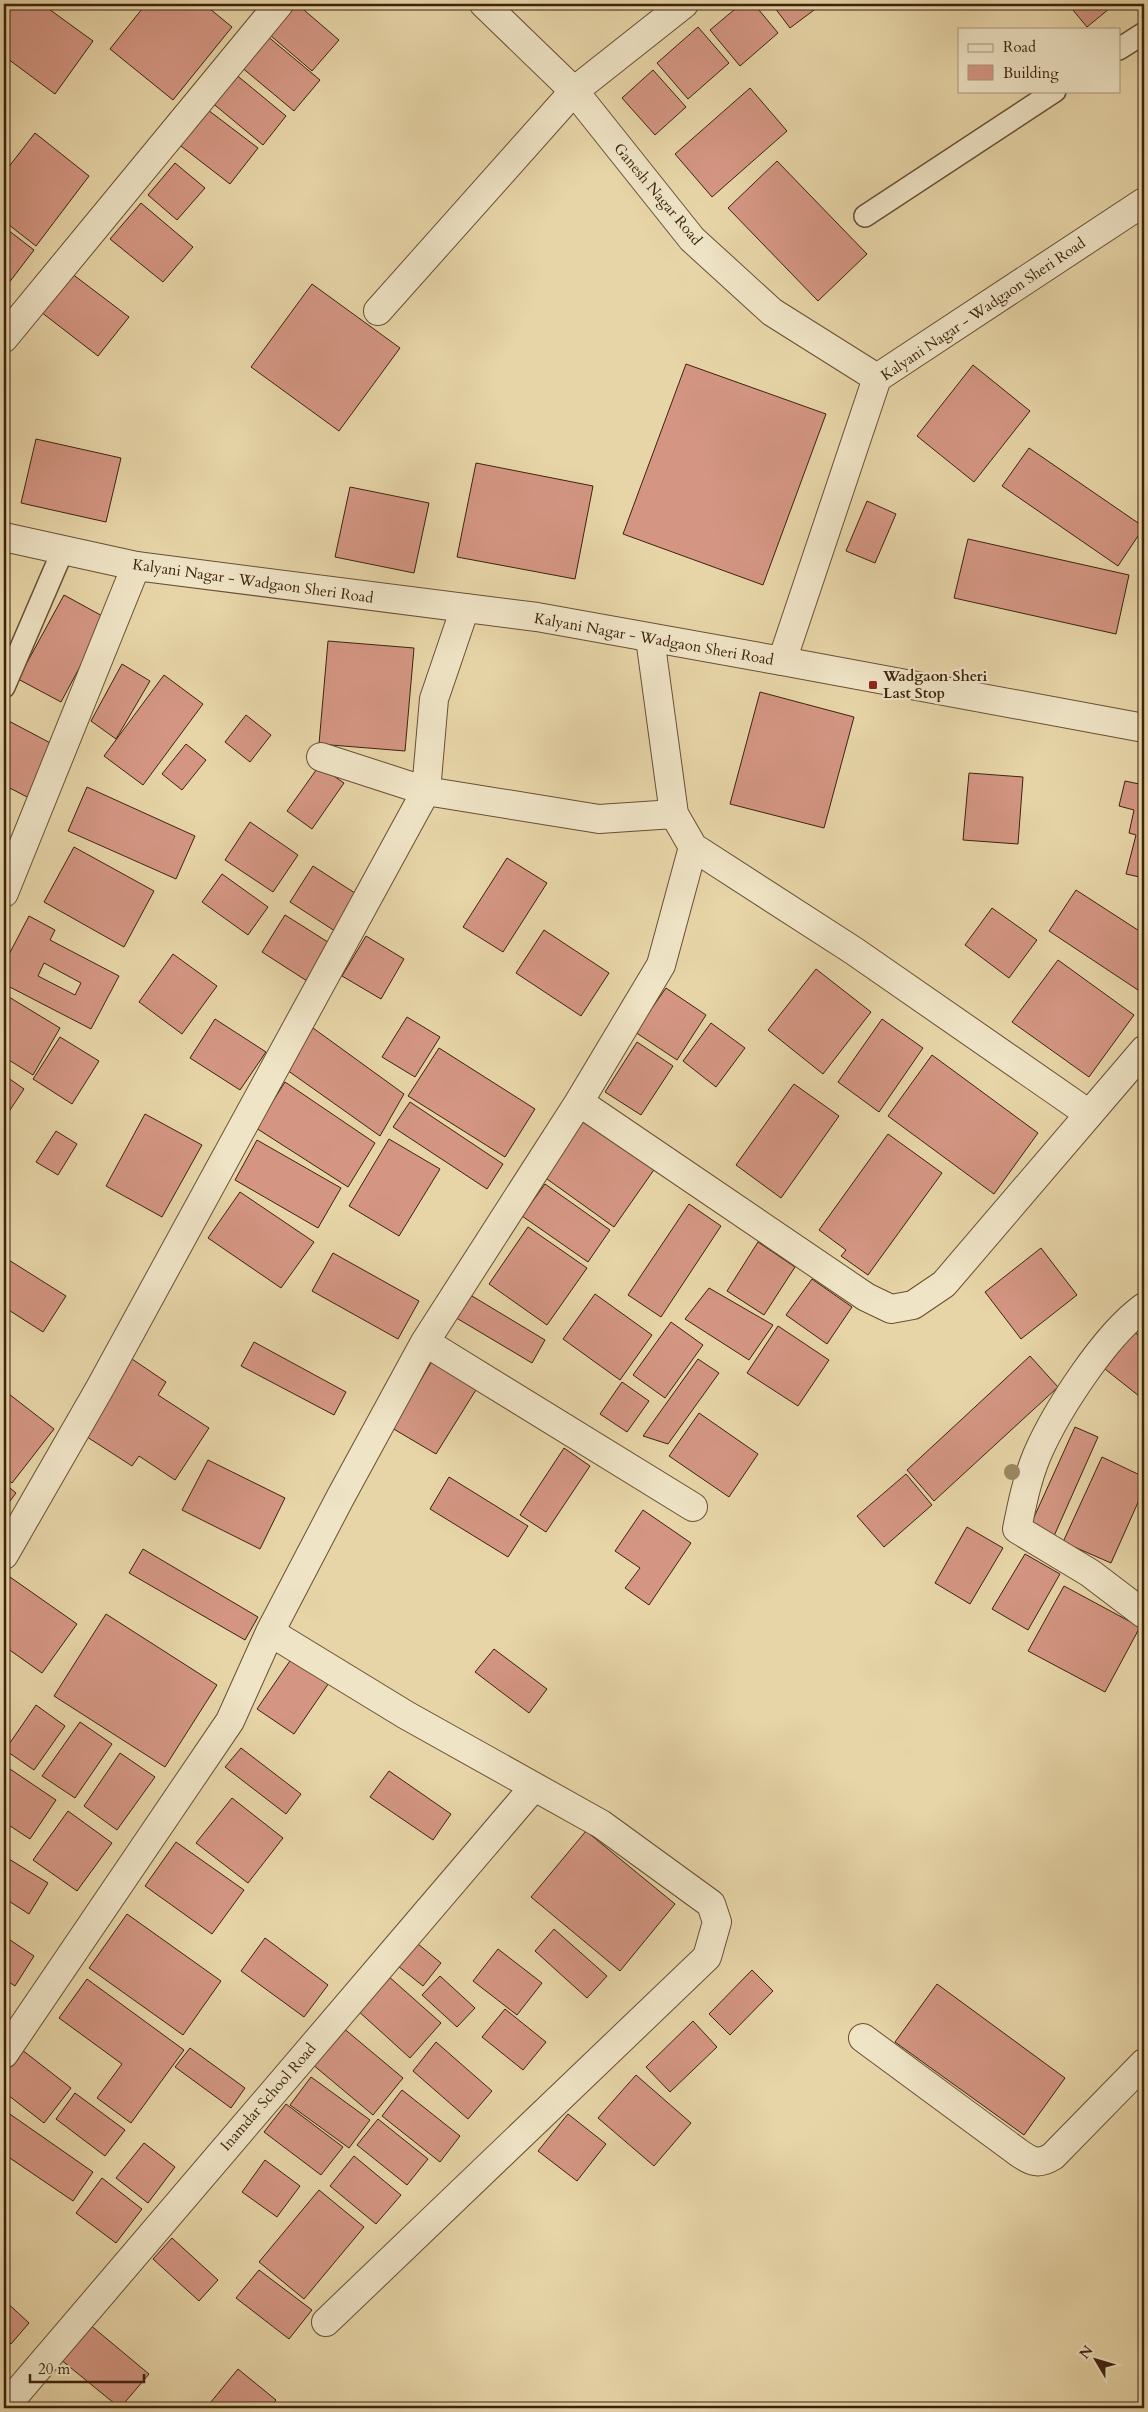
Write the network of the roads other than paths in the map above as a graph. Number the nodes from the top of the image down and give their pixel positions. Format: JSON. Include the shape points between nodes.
{"nodes":[{"id":1,"x":279,"y":4,"type":"edge"},
{"id":2,"x":484,"y":4,"type":"edge"},
{"id":3,"x":684,"y":4,"type":"edge"},
{"id":4,"x":1144,"y":33,"type":"edge"},
{"id":5,"x":1120,"y":48,"type":"edge"},
{"id":6,"x":574,"y":91,"type":"junction"},
{"id":7,"x":1053,"y":92,"type":"edge"},
{"id":8,"x":1144,"y":202,"type":"edge"},
{"id":9,"x":865,"y":216,"type":"dead end"},
{"id":10,"x":378,"y":311,"type":"dead end"},
{"id":11,"x":4,"y":338,"type":"edge"},
{"id":12,"x":877,"y":378,"type":"junction"},
{"id":13,"x":4,"y":537,"type":"edge"},
{"id":14,"x":63,"y":550,"type":"junction"},
{"id":15,"x":136,"y":566,"type":"junction"},
{"id":16,"x":465,"y":608,"type":"junction"},
{"id":17,"x":650,"y":638,"type":"junction"},
{"id":18,"x":782,"y":662,"type":"junction"},
{"id":19,"x":4,"y":687,"type":"edge"},
{"id":20,"x":1144,"y":728,"type":"edge"},
{"id":21,"x":321,"y":757,"type":"dead end"},
{"id":22,"x":426,"y":791,"type":"junction"},
{"id":23,"x":674,"y":814,"type":"junction"},
{"id":24,"x":693,"y":848,"type":"junction"},
{"id":25,"x":4,"y":893,"type":"edge"},
{"id":26,"x":1144,"y":1050,"type":"edge"},
{"id":27,"x":579,"y":1102,"type":"junction"},
{"id":28,"x":1089,"y":1114,"type":"junction"},
{"id":29,"x":1144,"y":1307,"type":"edge"},
{"id":30,"x":425,"y":1342,"type":"junction"},
{"id":31,"x":693,"y":1507,"type":"dead end"},
{"id":32,"x":4,"y":1555,"type":"edge"},
{"id":33,"x":1144,"y":1614,"type":"edge"},
{"id":34,"x":270,"y":1632,"type":"junction"},
{"id":35,"x":533,"y":1788,"type":"junction"},
{"id":36,"x":863,"y":2038,"type":"dead end"},
{"id":37,"x":4,"y":2054,"type":"edge"},
{"id":38,"x":1144,"y":2063,"type":"edge"},
{"id":39,"x":326,"y":2322,"type":"dead end"},
{"id":40,"x":4,"y":2408,"type":"edge"}],
"edges":[{"from":1,"to":11,"type":"street"},
{"from":2,"to":6,"type":"street","name":"Ganesh Nagar Road"},
{"from":3,"to":6,"type":"street"},
{"from":4,"to":5,"type":"lane"},
{"from":6,"to":10,"type":"street"},
{"from":6,"to":12,"type":"street","name":"Ganesh Nagar Road","via":[[692,239],[772,312]]},
{"from":7,"to":9,"type":"lane"},
{"from":8,"to":12,"type":"street","name":"Kalyani Nagar - Wadgaon Sheri Road"},
{"from":12,"to":18,"type":"street","name":"Kalyani Nagar - Wadgaon Sheri Road"},
{"from":13,"to":14,"type":"street","name":"Kalyani Nagar - Wadgaon Sheri Road"},
{"from":14,"to":15,"type":"street","name":"Kalyani Nagar - Wadgaon Sheri Road"},
{"from":14,"to":19,"type":"lane"},
{"from":15,"to":16,"type":"street","name":"Kalyani Nagar - Wadgaon Sheri Road"},
{"from":15,"to":25,"type":"street"},
{"from":16,"to":17,"type":"street","name":"Kalyani Nagar - Wadgaon Sheri Road"},
{"from":16,"to":22,"type":"street","via":[[434,698]]},
{"from":17,"to":18,"type":"street","name":"Kalyani Nagar - Wadgaon Sheri Road"},
{"from":17,"to":23,"type":"street"},
{"from":18,"to":20,"type":"street"},
{"from":21,"to":22,"type":"street"},
{"from":22,"to":23,"type":"street","via":[[599,819]]},
{"from":22,"to":32,"type":"street","via":[[104,1380]]},
{"from":23,"to":24,"type":"street"},
{"from":24,"to":27,"type":"street","via":[[661,965]]},
{"from":24,"to":28,"type":"street","via":[[854,951]]},
{"from":26,"to":28,"type":"street"},
{"from":27,"to":28,"type":"street","via":[[866,1297],[891,1309],[913,1305],[944,1284]]},
{"from":27,"to":30,"type":"street"},
{"from":29,"to":33,"type":"street","via":[[1108,1341],[1070,1396],[1037,1455],[1023,1497],[1017,1530],[1090,1574]]},
{"from":30,"to":31,"type":"street"},
{"from":30,"to":34,"type":"street"},
{"from":34,"to":35,"type":"street"},
{"from":34,"to":37,"type":"street","via":[[230,1721]]},
{"from":35,"to":39,"type":"street","via":[[601,1824],[710,1904],[717,1922],[707,1957]]},
{"from":35,"to":40,"type":"street","name":"Inamdar School Road"},
{"from":36,"to":38,"type":"street","via":[[1019,2153],[1036,2162],[1052,2156]]}]}
